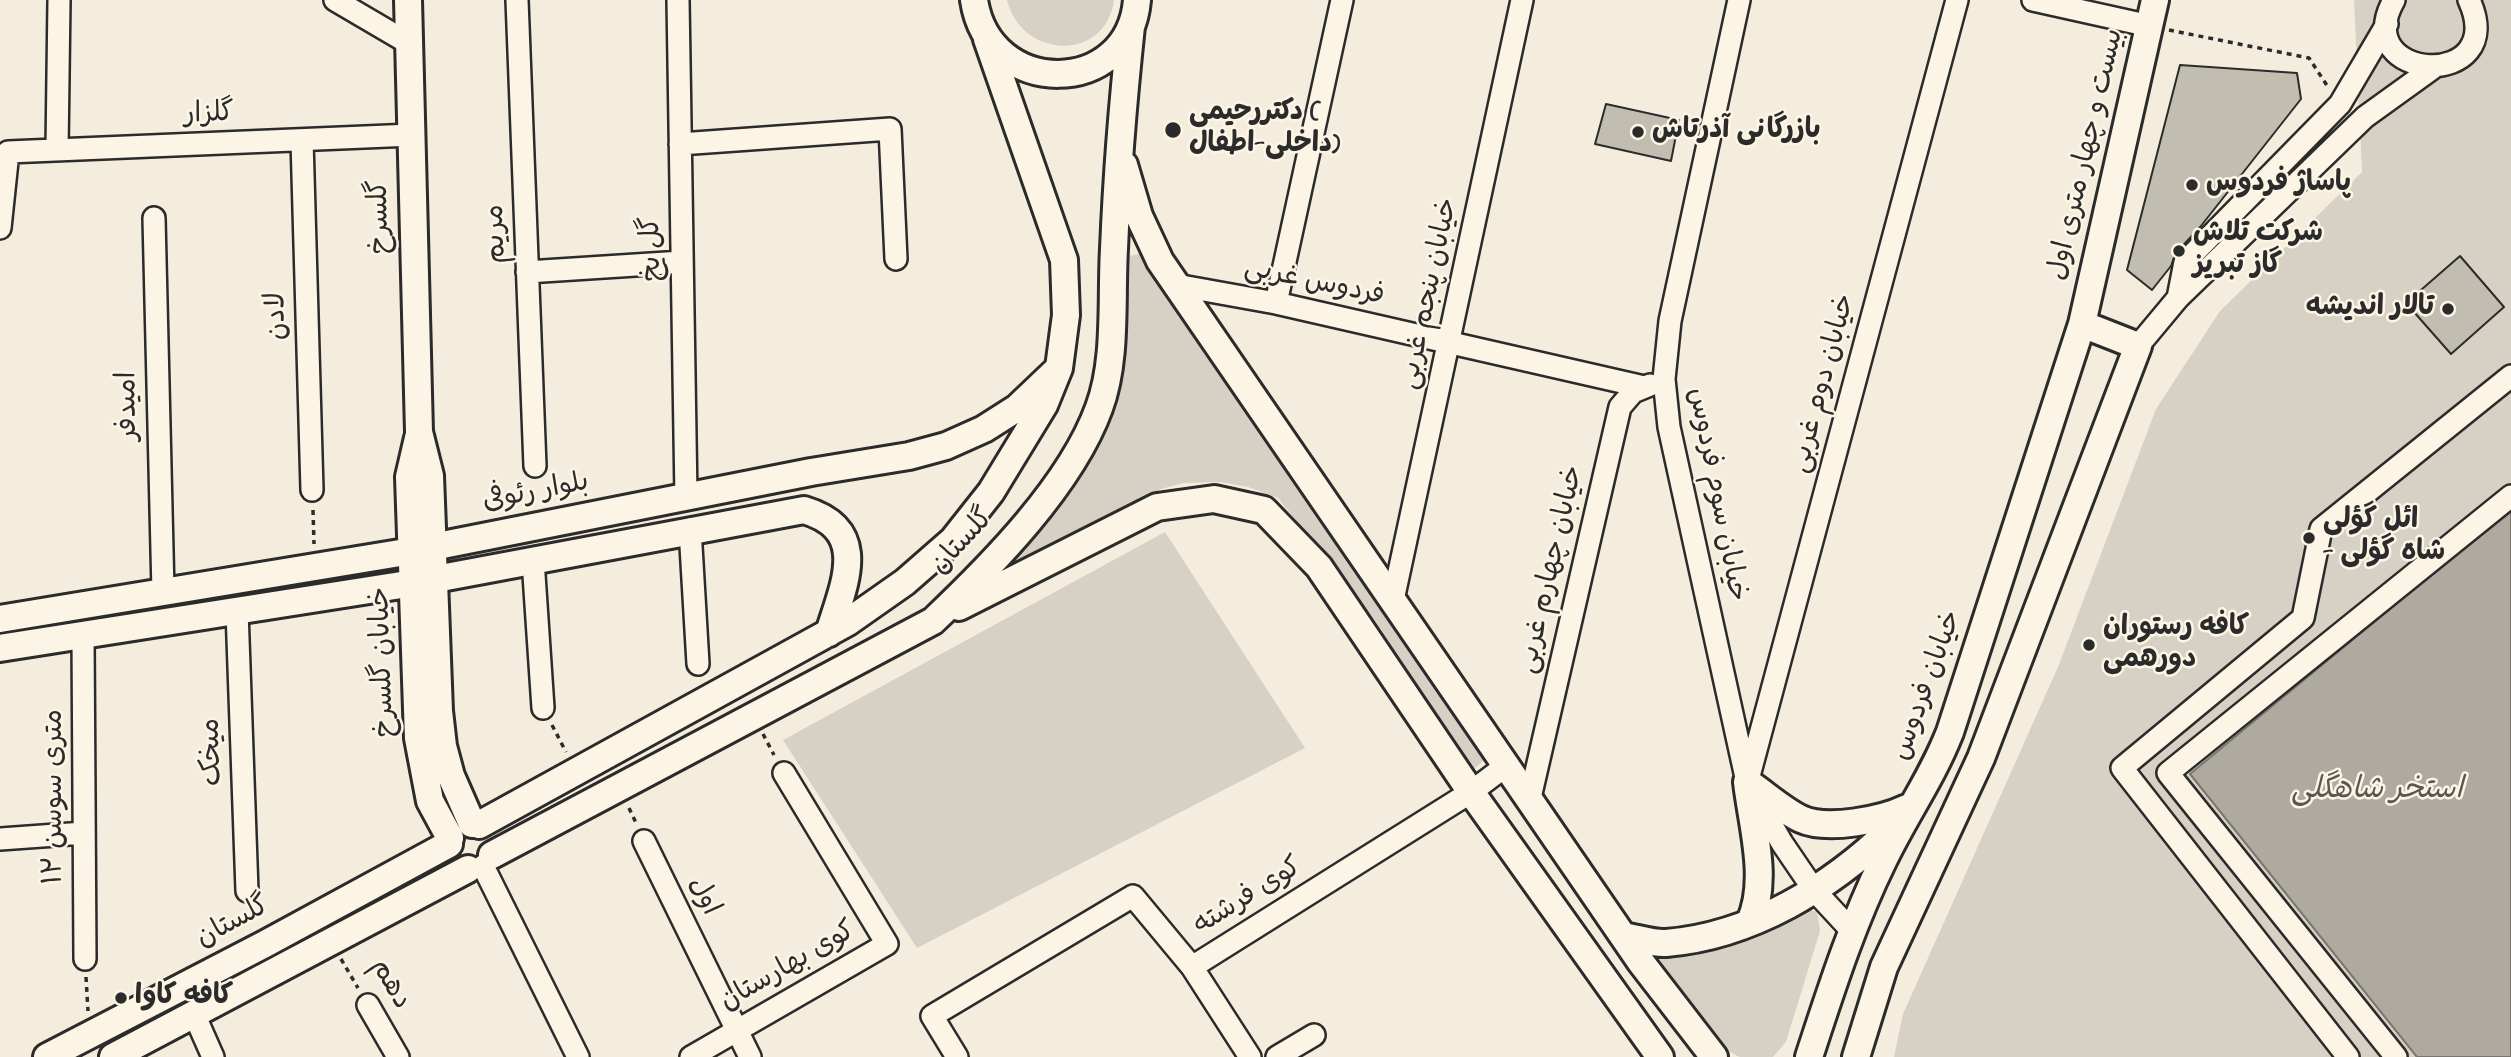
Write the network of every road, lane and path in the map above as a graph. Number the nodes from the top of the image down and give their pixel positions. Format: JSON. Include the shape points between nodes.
{"nodes":[{"id":1,"x":59,"y":0,"type":"edge"},
{"id":2,"x":335,"y":0,"type":"edge"},
{"id":3,"x":408,"y":0,"type":"edge"},
{"id":4,"x":517,"y":0,"type":"edge"},
{"id":5,"x":678,"y":0,"type":"edge"},
{"id":6,"x":954,"y":0,"type":"edge"},
{"id":7,"x":1342,"y":0,"type":"edge"},
{"id":8,"x":1522,"y":0,"type":"edge"},
{"id":9,"x":1739,"y":0,"type":"edge"},
{"id":10,"x":1957,"y":0,"type":"edge"},
{"id":11,"x":2033,"y":0,"type":"edge"},
{"id":12,"x":2155,"y":0,"type":"edge"},
{"id":13,"x":2394,"y":0,"type":"edge"},
{"id":14,"x":2469,"y":0,"type":"edge"},
{"id":15,"x":1136,"y":8,"type":"edge"},
{"id":16,"x":979,"y":18,"type":"edge"},
{"id":17,"x":2387,"y":24,"type":"junction"},
{"id":18,"x":2150,"y":26,"type":"junction"},
{"id":19,"x":410,"y":44,"type":"junction"},
{"id":20,"x":2433,"y":68,"type":"junction"},
{"id":21,"x":2340,"y":104,"type":"junction"},
{"id":22,"x":412,"y":135,"type":"junction"},
{"id":23,"x":302,"y":140,"type":"junction"},
{"id":24,"x":680,"y":144,"type":"junction"},
{"id":25,"x":1118,"y":146,"type":"junction"},
{"id":26,"x":57,"y":150,"type":"junction"},
{"id":27,"x":153,"y":218,"type":"dead end"},
{"id":28,"x":0,"y":228,"type":"edge"},
{"id":29,"x":896,"y":259,"type":"dead end"},
{"id":30,"x":682,"y":262,"type":"junction"},
{"id":31,"x":527,"y":272,"type":"junction"},
{"id":32,"x":1177,"y":285,"type":"junction"},
{"id":33,"x":2178,"y":298,"type":"junction"},
{"id":34,"x":1276,"y":303,"type":"junction"},
{"id":35,"x":2082,"y":324,"type":"junction"},
{"id":36,"x":1449,"y":343,"type":"junction"},
{"id":37,"x":2138,"y":346,"type":"junction"},
{"id":38,"x":1059,"y":368,"type":"junction"},
{"id":39,"x":2511,"y":376,"type":"edge"},
{"id":40,"x":1664,"y":379,"type":"junction"},
{"id":41,"x":1644,"y":387,"type":"junction"},
{"id":42,"x":535,"y":466,"type":"dead end"},
{"id":43,"x":420,"y":477,"type":"joint"},
{"id":44,"x":312,"y":490,"type":"joint"},
{"id":45,"x":2511,"y":496,"type":"edge"},
{"id":46,"x":686,"y":497,"type":"junction"},
{"id":47,"x":690,"y":529,"type":"junction"},
{"id":48,"x":423,"y":549,"type":"junction"},
{"id":49,"x":533,"y":560,"type":"junction"},
{"id":50,"x":315,"y":566,"type":"junction"},
{"id":51,"x":425,"y":581,"type":"junction"},
{"id":52,"x":163,"y":592,"type":"junction"},
{"id":53,"x":1393,"y":600,"type":"junction"},
{"id":54,"x":237,"y":611,"type":"junction"},
{"id":55,"x":0,"y":619,"type":"edge"},
{"id":56,"x":933,"y":621,"type":"junction"},
{"id":57,"x":829,"y":633,"type":"junction"},
{"id":58,"x":83,"y":635,"type":"junction"},
{"id":59,"x":0,"y":648,"type":"edge"},
{"id":60,"x":698,"y":664,"type":"dead end"},
{"id":61,"x":543,"y":708,"type":"joint"},
{"id":62,"x":753,"y":716,"type":"junction"},
{"id":63,"x":1507,"y":765,"type":"junction"},
{"id":64,"x":577,"y":772,"type":"junction"},
{"id":65,"x":783,"y":773,"type":"joint"},
{"id":66,"x":1747,"y":782,"type":"junction"},
{"id":67,"x":620,"y":787,"type":"junction"},
{"id":68,"x":1471,"y":792,"type":"junction"},
{"id":69,"x":1530,"y":797,"type":"junction"},
{"id":70,"x":1918,"y":802,"type":"junction"},
{"id":71,"x":476,"y":824,"type":"junction"},
{"id":72,"x":84,"y":833,"type":"junction"},
{"id":73,"x":0,"y":839,"type":"edge"},
{"id":74,"x":450,"y":841,"type":"junction"},
{"id":75,"x":644,"y":841,"type":"joint"},
{"id":76,"x":481,"y":863,"type":"junction"},
{"id":77,"x":1814,"y":890,"type":"junction"},
{"id":78,"x":247,"y":891,"type":"dead end"},
{"id":79,"x":1750,"y":922,"type":"junction"},
{"id":80,"x":1851,"y":929,"type":"junction"},
{"id":81,"x":1623,"y":936,"type":"junction"},
{"id":82,"x":331,"y":941,"type":"junction"},
{"id":83,"x":85,"y":959,"type":"joint"},
{"id":84,"x":1192,"y":967,"type":"junction"},
{"id":85,"x":368,"y":1005,"type":"joint"},
{"id":86,"x":194,"y":1014,"type":"junction"},
{"id":87,"x":735,"y":1030,"type":"junction"},
{"id":88,"x":90,"y":1034,"type":"junction"},
{"id":89,"x":1314,"y":1035,"type":"dead end"},
{"id":90,"x":47,"y":1057,"type":"edge"},
{"id":91,"x":113,"y":1057,"type":"edge"},
{"id":92,"x":213,"y":1057,"type":"edge"},
{"id":93,"x":398,"y":1057,"type":"edge"},
{"id":94,"x":578,"y":1057,"type":"edge"},
{"id":95,"x":691,"y":1057,"type":"edge"},
{"id":96,"x":750,"y":1057,"type":"edge"},
{"id":97,"x":957,"y":1057,"type":"edge"},
{"id":98,"x":1250,"y":1057,"type":"edge"},
{"id":99,"x":1277,"y":1057,"type":"edge"},
{"id":100,"x":1660,"y":1057,"type":"edge"},
{"id":101,"x":1714,"y":1057,"type":"edge"},
{"id":102,"x":1809,"y":1057,"type":"edge"},
{"id":103,"x":1856,"y":1057,"type":"edge"},
{"id":104,"x":2348,"y":1057,"type":"edge"},
{"id":105,"x":2396,"y":1057,"type":"edge"}],
"edges":[{"from":1,"to":26,"type":"street"},
{"from":2,"to":19,"type":"street"},
{"from":3,"to":19,"type":"main road","name":"گلسرخ"},
{"from":4,"to":31,"type":"street","name":"مریم"},
{"from":5,"to":24,"type":"street","name":"گل یخ"},
{"from":6,"to":16,"type":"main road"},
{"from":7,"to":34,"type":"street"},
{"from":8,"to":36,"type":"street","name":"خیابان پنجم غربی"},
{"from":9,"to":40,"type":"street","name":"خیابان سوم فردوس","via":[[1670,321]]},
{"from":10,"to":66,"type":"street","name":"خیابان دوم غربی"},
{"from":11,"to":18,"type":"street"},
{"from":12,"to":18,"type":"main road","name":"بیست و چهار متری اول"},
{"from":13,"to":17,"type":"street"},
{"from":14,"to":20,"type":"street","via":[[2477,24],[2468,50],[2446,66]]},
{"from":15,"to":16,"type":"main road","via":[[1117,47],[1098,64],[1075,73],[1050,75],[1026,70],[1004,58]]},
{"from":15,"to":25,"type":"main road","name":"گلستان"},
{"from":16,"to":38,"type":"main road","name":"گلستان","via":[[1064,260],[1066,315]]},
{"from":17,"to":20,"type":"street","via":[[2396,50],[2419,66]]},
{"from":17,"to":21,"type":"street"},
{"from":18,"to":21,"type":"path","via":[[2309,58]]},
{"from":18,"to":35,"type":"main road","name":"بیست و چهار متری اول"},
{"from":19,"to":22,"type":"main road","name":"گلسرخ"},
{"from":20,"to":33,"type":"street","via":[[2365,117]]},
{"from":21,"to":33,"type":"street","via":[[2185,262]]},
{"from":22,"to":23,"type":"street","name":"گلزار"},
{"from":22,"to":43,"type":"main road","name":"گلسرخ"},
{"from":23,"to":26,"type":"street","name":"گلزار"},
{"from":23,"to":44,"type":"street","name":"لادن"},
{"from":24,"to":29,"type":"street","via":[[890,129]]},
{"from":24,"to":30,"type":"street","name":"گل یخ"},
{"from":25,"to":32,"type":"main road","via":[[1139,216]]},
{"from":25,"to":56,"type":"main road","name":"گلستان","via":[[1109,360],[1100,407],[1073,461],[1027,520]]},
{"from":26,"to":28,"type":"street","name":"گلزار","via":[[8,152]]},
{"from":27,"to":52,"type":"street","name":"امیدفر"},
{"from":30,"to":31,"type":"street"},
{"from":30,"to":46,"type":"street","name":"گل یخ"},
{"from":31,"to":42,"type":"street","name":"مریم"},
{"from":32,"to":34,"type":"street","name":"فردوس غربی"},
{"from":32,"to":53,"type":"main road"},
{"from":33,"to":37,"type":"street"},
{"from":34,"to":36,"type":"street","name":"فردوس غربی"},
{"from":35,"to":37,"type":"main road"},
{"from":35,"to":70,"type":"main road","name":"خیابان فردوس","via":[[1950,732]]},
{"from":36,"to":41,"type":"street","name":"فردوس غربی"},
{"from":36,"to":53,"type":"street","name":"خیابان پنجم غربی"},
{"from":37,"to":103,"type":"main road","via":[[1981,758],[1884,967]]},
{"from":38,"to":46,"type":"main road","name":"بلوار رئوفی","via":[[1017,408],[947,446]]},
{"from":38,"to":57,"type":"main road","name":"گلستان","via":[[1044,405],[998,481],[953,540],[905,582]]},
{"from":39,"to":104,"type":"street","via":[[2321,528],[2303,618],[2122,768]]},
{"from":40,"to":41,"type":"street","name":"خیابان چهارم غربی"},
{"from":40,"to":66,"type":"street","name":"خیابان سوم فردوس","via":[[1669,428]]},
{"from":41,"to":69,"type":"street","name":"خیابان چهارم غربی","via":[[1620,407]]},
{"from":43,"to":48,"type":"main road","name":"خیابان گلسرخ"},
{"from":44,"to":50,"type":"path"},
{"from":45,"to":105,"type":"street","via":[[2168,773]]},
{"from":46,"to":47,"type":"main road"},
{"from":46,"to":48,"type":"main road","name":"بلوار رئوفی"},
{"from":47,"to":49,"type":"main road"},
{"from":47,"to":57,"type":"main road","via":[[804,510],[827,517],[840,532],[847,552],[847,574]]},
{"from":47,"to":60,"type":"street"},
{"from":48,"to":50,"type":"main road","name":"بلوار رئوفی"},
{"from":48,"to":51,"type":"main road","name":"خیابان گلسرخ"},
{"from":49,"to":51,"type":"main road"},
{"from":49,"to":61,"type":"street"},
{"from":50,"to":52,"type":"main road","name":"بلوار رئوفی"},
{"from":51,"to":54,"type":"main road"},
{"from":51,"to":71,"type":"main road","name":"خیابان گلسرخ","via":[[443,746],[451,776]]},
{"from":51,"to":74,"type":"main road","name":"خیابان گلسرخ","via":[[418,738],[430,801]]},
{"from":52,"to":55,"type":"main road","name":"بلوار رئوفی"},
{"from":53,"to":63,"type":"main road"},
{"from":54,"to":58,"type":"main road"},
{"from":54,"to":78,"type":"street","name":"میخک"},
{"from":56,"to":62,"type":"main road","name":"گلستان"},
{"from":56,"to":68,"type":"main road","via":[[1157,508],[1214,499],[1264,510],[1320,567]]},
{"from":57,"to":64,"type":"main road","name":"گلستان"},
{"from":58,"to":59,"type":"main road"},
{"from":58,"to":72,"type":"street","name":"۱۲ متری سوسن"},
{"from":61,"to":64,"type":"path"},
{"from":62,"to":65,"type":"path"},
{"from":62,"to":67,"type":"main road","name":"گلستان"},
{"from":63,"to":68,"type":"street","name":"کوی فرشته"},
{"from":63,"to":69,"type":"main road"},
{"from":64,"to":71,"type":"main road","name":"گلستان"},
{"from":65,"to":87,"type":"street","name":"کوی بهارستان","via":[[887,944]]},
{"from":66,"to":70,"type":"main road","via":[[1802,820],[1861,821]]},
{"from":66,"to":77,"type":"street","name":"خیابان سوم فردوس"},
{"from":66,"to":79,"type":"main road","via":[[1758,870],[1757,905]]},
{"from":67,"to":75,"type":"path"},
{"from":67,"to":76,"type":"main road","name":"گلستان"},
{"from":68,"to":84,"type":"street","name":"کوی فرشته"},
{"from":68,"to":100,"type":"main road"},
{"from":69,"to":81,"type":"main road"},
{"from":70,"to":77,"type":"main road","via":[[1863,856]]},
{"from":70,"to":80,"type":"main road","name":"خیابان فردوس","via":[[1884,858]]},
{"from":71,"to":74,"type":"main road","via":[[460,827]]},
{"from":71,"to":76,"type":"main road","via":[[490,834]]},
{"from":72,"to":73,"type":"street"},
{"from":72,"to":83,"type":"street","name":"۱۲ متری سوسن"},
{"from":74,"to":76,"type":"main road","via":[[455,862]]},
{"from":74,"to":88,"type":"main road","name":"گلستان"},
{"from":75,"to":87,"type":"street","name":"اول"},
{"from":76,"to":82,"type":"main road","name":"گلستان"},
{"from":76,"to":94,"type":"street"},
{"from":77,"to":79,"type":"main road"},
{"from":77,"to":80,"type":"street","name":"خیابان سوم فردوس"},
{"from":79,"to":81,"type":"main road","via":[[1713,935],[1663,943]]},
{"from":80,"to":102,"type":"main road","name":"خیابان فردوس"},
{"from":81,"to":101,"type":"main road"},
{"from":82,"to":85,"type":"path","name":"دهم"},
{"from":82,"to":86,"type":"main road","name":"گلستان"},
{"from":83,"to":88,"type":"path"},
{"from":84,"to":97,"type":"street","name":"کوی فرشته","via":[[1133,896],[932,1016]]},
{"from":84,"to":98,"type":"street"},
{"from":85,"to":93,"type":"street","name":"دهم"},
{"from":86,"to":91,"type":"main road","name":"گلستان"},
{"from":86,"to":92,"type":"street"},
{"from":87,"to":95,"type":"street","name":"کوی بهارستان"},
{"from":87,"to":96,"type":"street","name":"اول"},
{"from":88,"to":90,"type":"main road","name":"گلستان"},
{"from":89,"to":99,"type":"street"}]}
